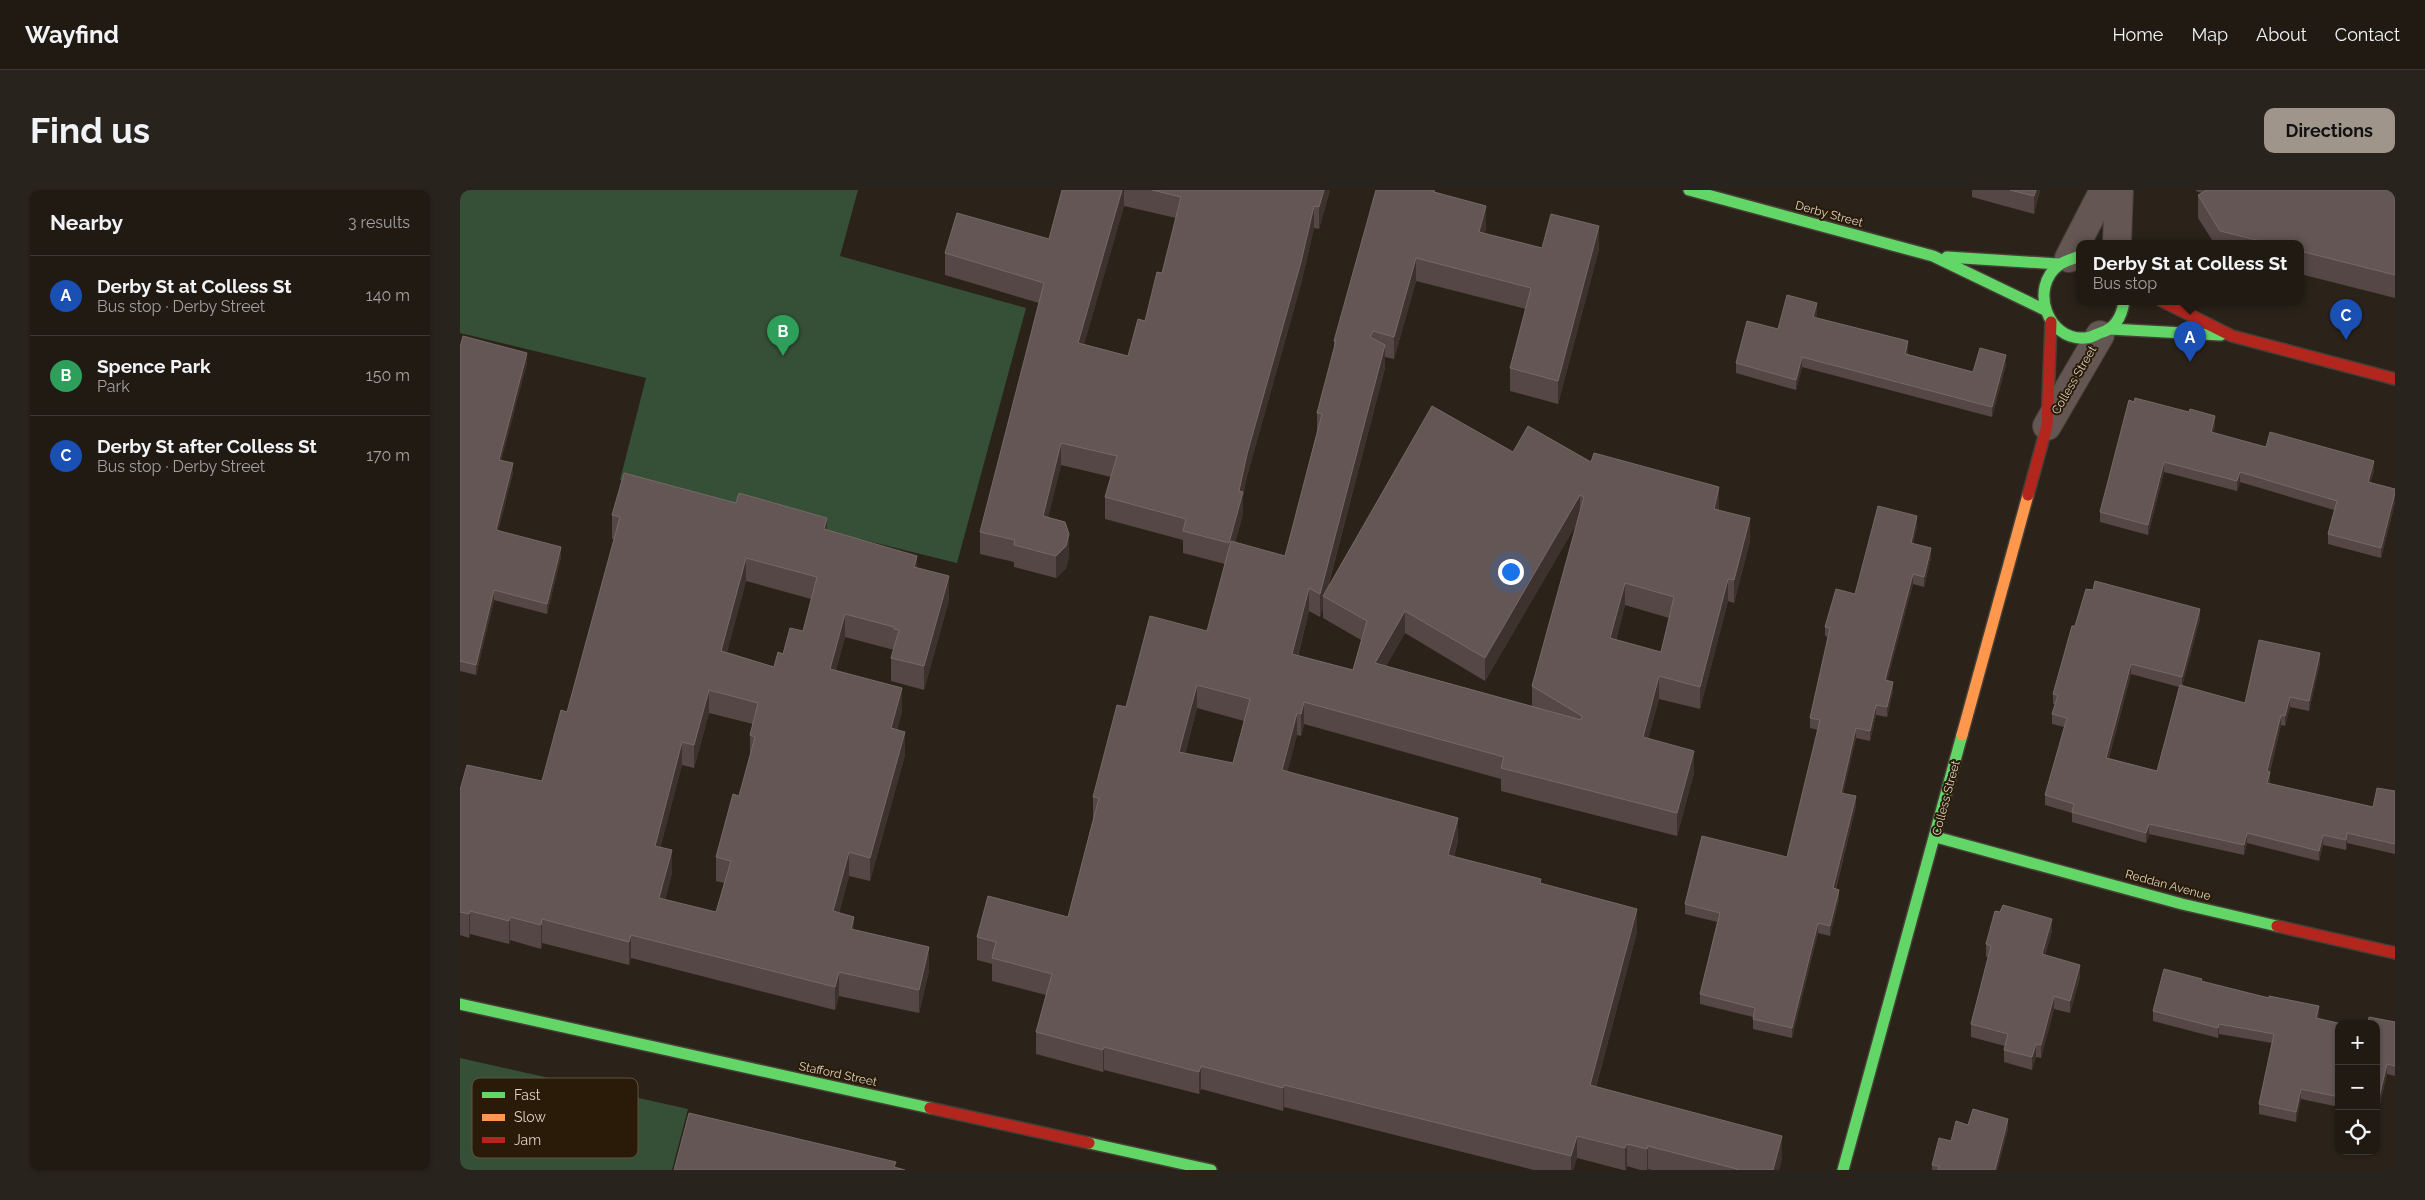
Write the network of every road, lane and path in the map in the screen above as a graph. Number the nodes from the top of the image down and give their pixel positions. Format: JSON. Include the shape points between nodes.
{"nodes":[{"id":1,"x":1689,"y":190,"type":"edge"},
{"id":2,"x":2104,"y":190,"type":"edge"},
{"id":3,"x":2119,"y":190,"type":"edge"},
{"id":4,"x":2079,"y":240,"type":"edge"},
{"id":5,"x":2117,"y":240,"type":"edge"},
{"id":6,"x":2076,"y":245,"type":"edge"},
{"id":7,"x":1933,"y":256,"type":"junction"},
{"id":8,"x":2069,"y":259,"type":"edge"},
{"id":9,"x":2123,"y":305,"type":"edge"},
{"id":10,"x":2170,"y":305,"type":"edge"},
{"id":11,"x":2044,"y":310,"type":"junction"},
{"id":12,"x":2051,"y":322,"type":"junction"},
{"id":13,"x":2105,"y":332,"type":"junction"},
{"id":14,"x":2232,"y":336,"type":"junction"},
{"id":15,"x":2395,"y":379,"type":"edge"},
{"id":16,"x":2047,"y":426,"type":"junction"},
{"id":17,"x":1936,"y":837,"type":"junction"},
{"id":18,"x":2395,"y":953,"type":"edge"},
{"id":19,"x":460,"y":1004,"type":"edge"},
{"id":20,"x":1211,"y":1170,"type":"edge"},
{"id":21,"x":1844,"y":1170,"type":"edge"}],
"edges":[{"from":1,"to":7,"type":"street","name":"Derby Street"},
{"from":2,"to":4,"type":"street"},
{"from":3,"to":5,"type":"street"},
{"from":6,"to":8,"type":"street"},
{"from":7,"to":8,"type":"street","name":"Derby Street"},
{"from":7,"to":11,"type":"street","name":"Derby Street"},
{"from":8,"to":11,"type":"street","via":[[2049,273],[2042,298]]},
{"from":9,"to":13,"type":"street","via":[[2119,319]]},
{"from":10,"to":14,"type":"street"},
{"from":11,"to":12,"type":"street"},
{"from":12,"to":13,"type":"street","via":[[2072,336],[2085,338]]},
{"from":12,"to":16,"type":"street","name":"Colless Street"},
{"from":13,"to":14,"type":"street"},
{"from":13,"to":16,"type":"street","name":"Colless Street"},
{"from":14,"to":15,"type":"street"},
{"from":16,"to":17,"type":"street","name":"Colless Street"},
{"from":17,"to":18,"type":"street","name":"Reddan Avenue","via":[[2182,904]]},
{"from":17,"to":21,"type":"street","name":"Colless Street"},
{"from":19,"to":20,"type":"street","name":"Stafford Street"}]}
